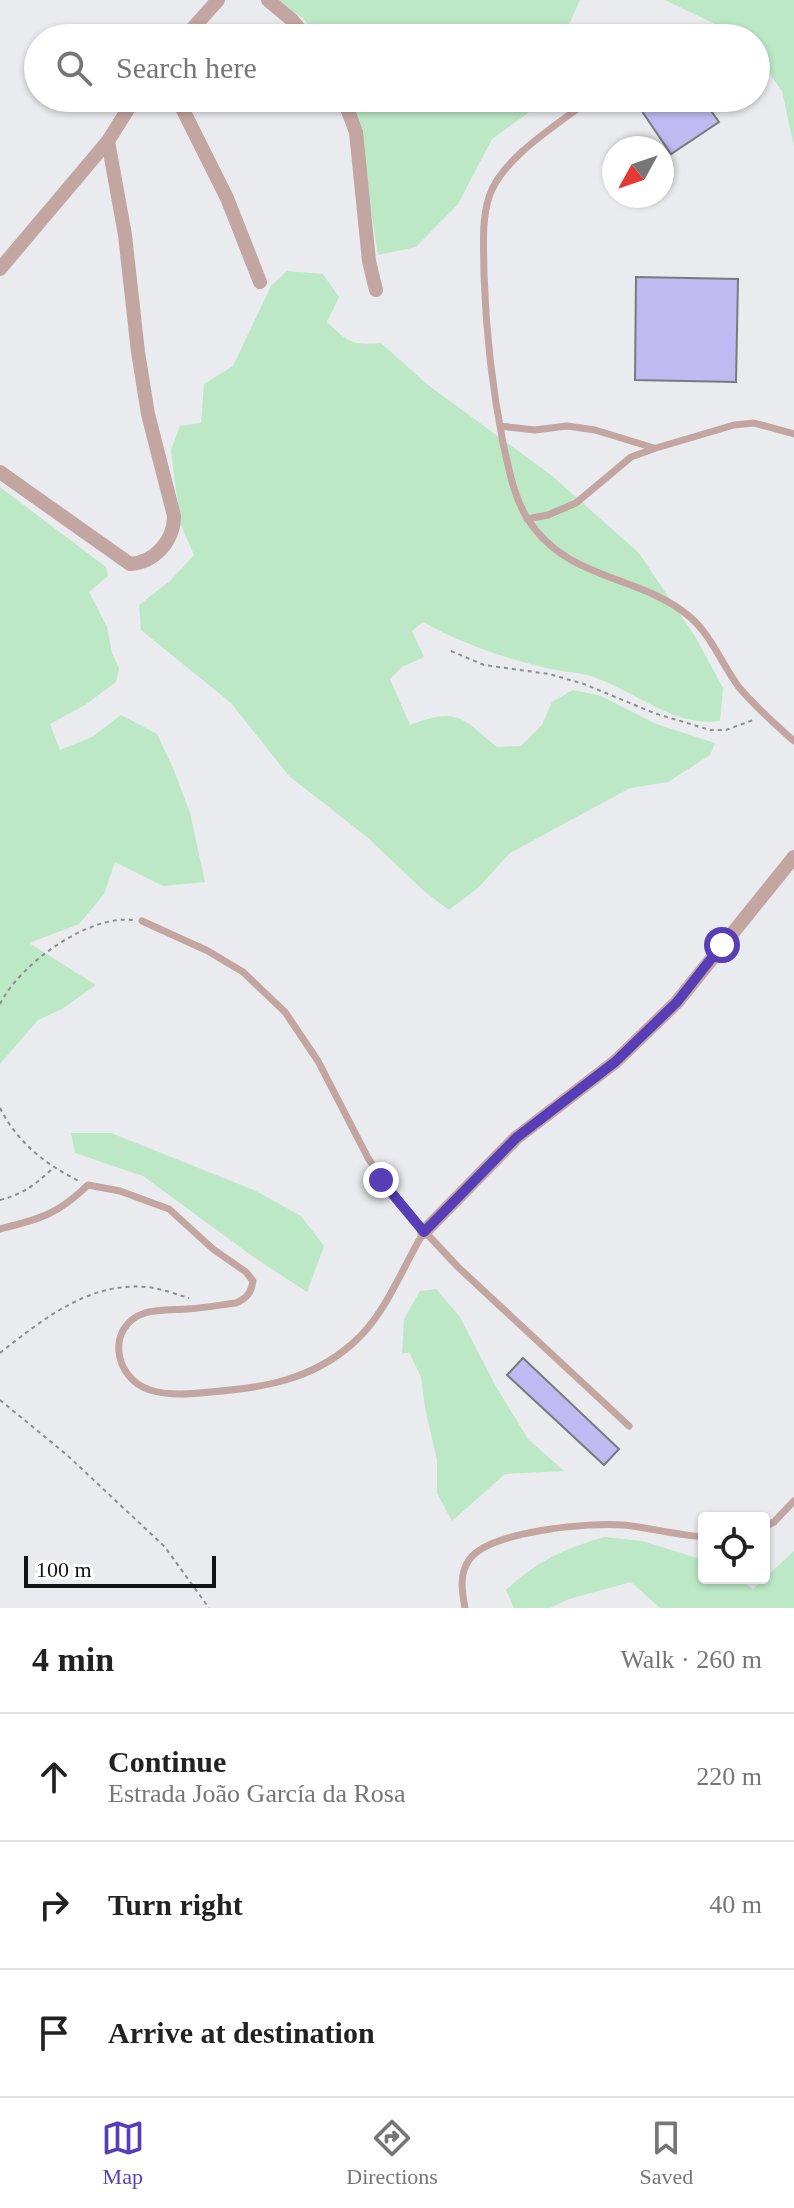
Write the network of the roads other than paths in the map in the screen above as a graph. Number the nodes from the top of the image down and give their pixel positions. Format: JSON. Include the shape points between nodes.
{"nodes":[{"id":1,"x":218,"y":0,"type":"edge"},
{"id":2,"x":268,"y":0,"type":"edge"},
{"id":3,"x":197,"y":24,"type":"edge"},
{"id":4,"x":295,"y":24,"type":"edge"},
{"id":5,"x":126,"y":112,"type":"edge"},
{"id":6,"x":184,"y":112,"type":"edge"},
{"id":7,"x":348,"y":112,"type":"edge"},
{"id":8,"x":574,"y":112,"type":"edge"},
{"id":9,"x":108,"y":141,"type":"junction"},
{"id":10,"x":0,"y":269,"type":"edge"},
{"id":11,"x":260,"y":282,"type":"dead end"},
{"id":12,"x":376,"y":290,"type":"dead end"},
{"id":13,"x":500,"y":426,"type":"junction"},
{"id":14,"x":794,"y":434,"type":"edge"},
{"id":15,"x":656,"y":448,"type":"junction"},
{"id":16,"x":0,"y":472,"type":"edge"},
{"id":17,"x":527,"y":519,"type":"junction"},
{"id":18,"x":794,"y":741,"type":"edge"},
{"id":19,"x":794,"y":857,"type":"edge"},
{"id":20,"x":142,"y":921,"type":"road end"},
{"id":21,"x":0,"y":1229,"type":"edge"},
{"id":22,"x":424,"y":1232,"type":"junction"},
{"id":23,"x":629,"y":1426,"type":"dead end"},
{"id":24,"x":794,"y":1501,"type":"edge"},
{"id":25,"x":770,"y":1524,"type":"edge"},
{"id":26,"x":698,"y":1536,"type":"edge"},
{"id":27,"x":465,"y":1608,"type":"edge"}],
"edges":[{"from":1,"to":3,"type":"street"},
{"from":2,"to":4,"type":"street"},
{"from":5,"to":9,"type":"street"},
{"from":6,"to":11,"type":"street","via":[[227,198]]},
{"from":7,"to":12,"type":"street","via":[[356,132]]},
{"from":8,"to":13,"type":"lane","via":[[514,160],[489,197],[484,235],[486,323]]},
{"from":9,"to":10,"type":"street"},
{"from":9,"to":16,"type":"street","via":[[148,414],[174,530],[148,560],[130,564]]},
{"from":13,"to":15,"type":"lane","via":[[567,426]]},
{"from":13,"to":17,"type":"lane","via":[[511,481]]},
{"from":14,"to":15,"type":"lane","via":[[754,423],[734,425]]},
{"from":15,"to":17,"type":"lane","via":[[631,457],[576,503]]},
{"from":17,"to":18,"type":"lane","via":[[569,560],[664,599],[690,617],[737,683]]},
{"from":19,"to":22,"type":"street","via":[[677,1002],[615,1062],[516,1138]]},
{"from":20,"to":22,"type":"lane","via":[[243,972],[285,1012],[318,1061],[381,1180]]},
{"from":21,"to":22,"type":"lane","via":[[53,1214],[88,1185],[169,1209],[246,1272],[253,1281],[251,1290],[236,1303],[142,1314],[124,1327],[117,1346],[122,1369],[150,1390],[180,1394],[262,1388],[311,1371],[351,1345],[371,1326]]},
{"from":22,"to":23,"type":"lane"},
{"from":24,"to":25,"type":"lane"},
{"from":26,"to":27,"type":"lane","via":[[621,1525],[538,1530],[485,1545],[468,1560],[461,1582]]}]}
